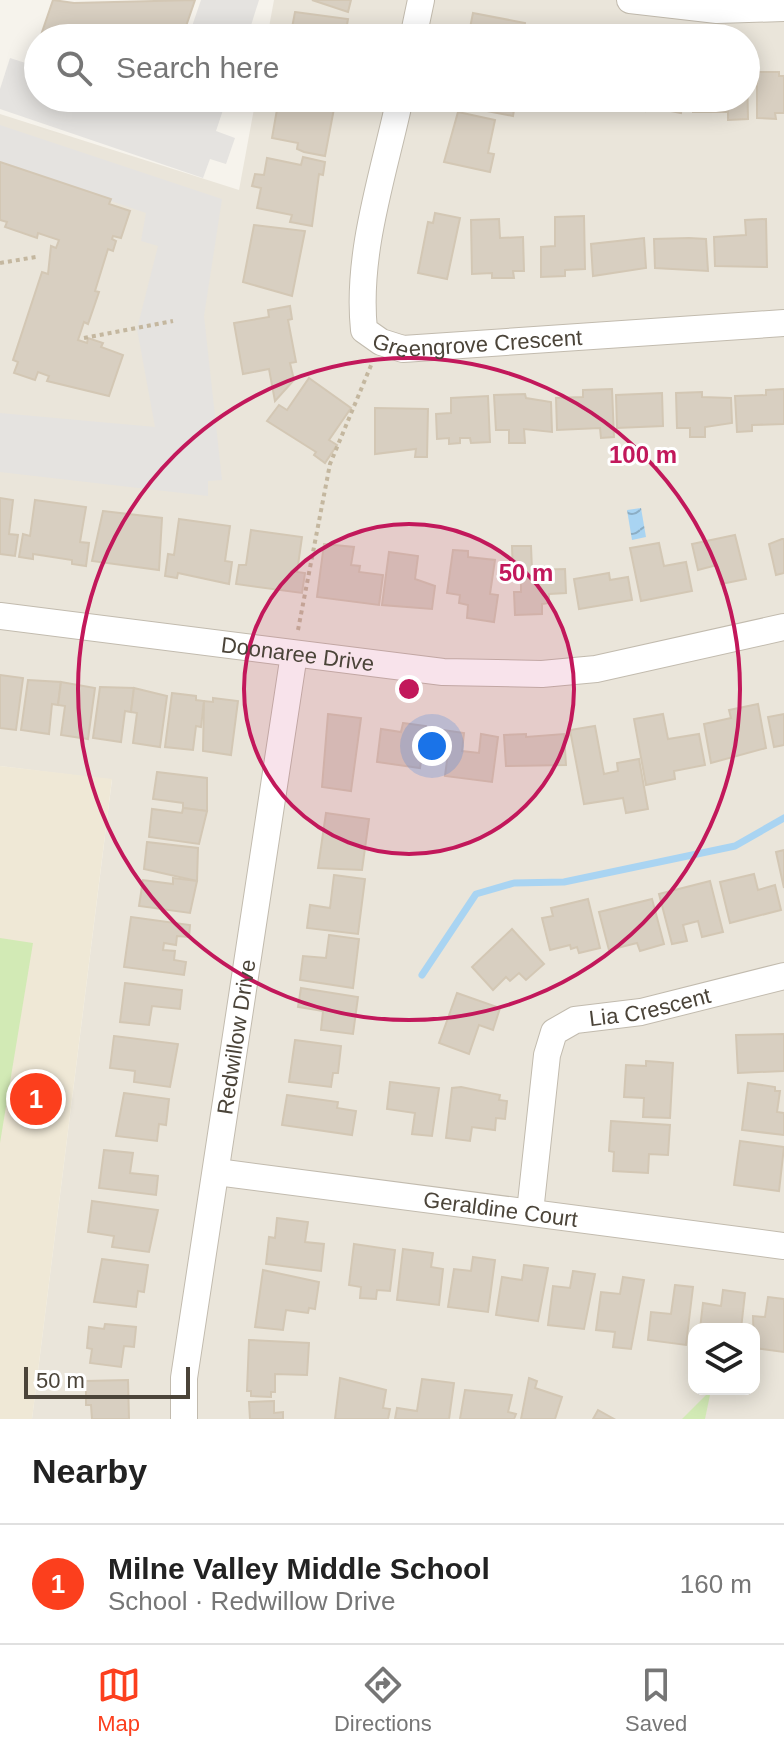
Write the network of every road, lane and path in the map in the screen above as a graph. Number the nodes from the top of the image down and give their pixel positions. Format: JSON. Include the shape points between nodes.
{"nodes":[{"id":1,"x":421,"y":0,"type":"edge"},
{"id":2,"x":630,"y":0,"type":"edge"},
{"id":3,"x":784,"y":8,"type":"edge"},
{"id":4,"x":416,"y":24,"type":"edge"},
{"id":5,"x":397,"y":112,"type":"edge"},
{"id":6,"x":36,"y":257,"type":"dead end"},
{"id":7,"x":0,"y":263,"type":"edge"},
{"id":8,"x":173,"y":321,"type":"dead end"},
{"id":9,"x":784,"y":323,"type":"edge"},
{"id":10,"x":84,"y":338,"type":"dead end"},
{"id":11,"x":381,"y":342,"type":"junction"},
{"id":12,"x":0,"y":616,"type":"edge"},
{"id":13,"x":784,"y":627,"type":"edge"},
{"id":14,"x":294,"y":654,"type":"junction"},
{"id":15,"x":784,"y":976,"type":"edge"},
{"id":16,"x":217,"y":1172,"type":"junction"},
{"id":17,"x":530,"y":1212,"type":"junction"},
{"id":18,"x":784,"y":1246,"type":"edge"},
{"id":19,"x":184,"y":1419,"type":"edge"}],
"edges":[{"from":1,"to":4,"type":"street"},
{"from":2,"to":3,"type":"street","via":[[717,10]]},
{"from":5,"to":11,"type":"street","name":"Greengrove Crescent","via":[[361,299],[364,330]]},
{"from":6,"to":7,"type":"path"},
{"from":8,"to":10,"type":"path"},
{"from":9,"to":11,"type":"street","name":"Greengrove Crescent","via":[[403,349]]},
{"from":11,"to":14,"type":"path","via":[[330,464]]},
{"from":12,"to":14,"type":"street","name":"Doonaree Drive"},
{"from":13,"to":14,"type":"street","name":"Doonaree Drive","via":[[596,669],[542,674],[443,672]]},
{"from":14,"to":16,"type":"street","name":"Redwillow Drive"},
{"from":15,"to":17,"type":"street","name":"Lia Crescent","via":[[641,1012],[575,1020],[554,1032]]},
{"from":16,"to":17,"type":"street","name":"Geraldine Court"},
{"from":16,"to":19,"type":"street","name":"Redwillow Drive","via":[[184,1378]]},
{"from":17,"to":18,"type":"street","name":"Geraldine Court"}]}
